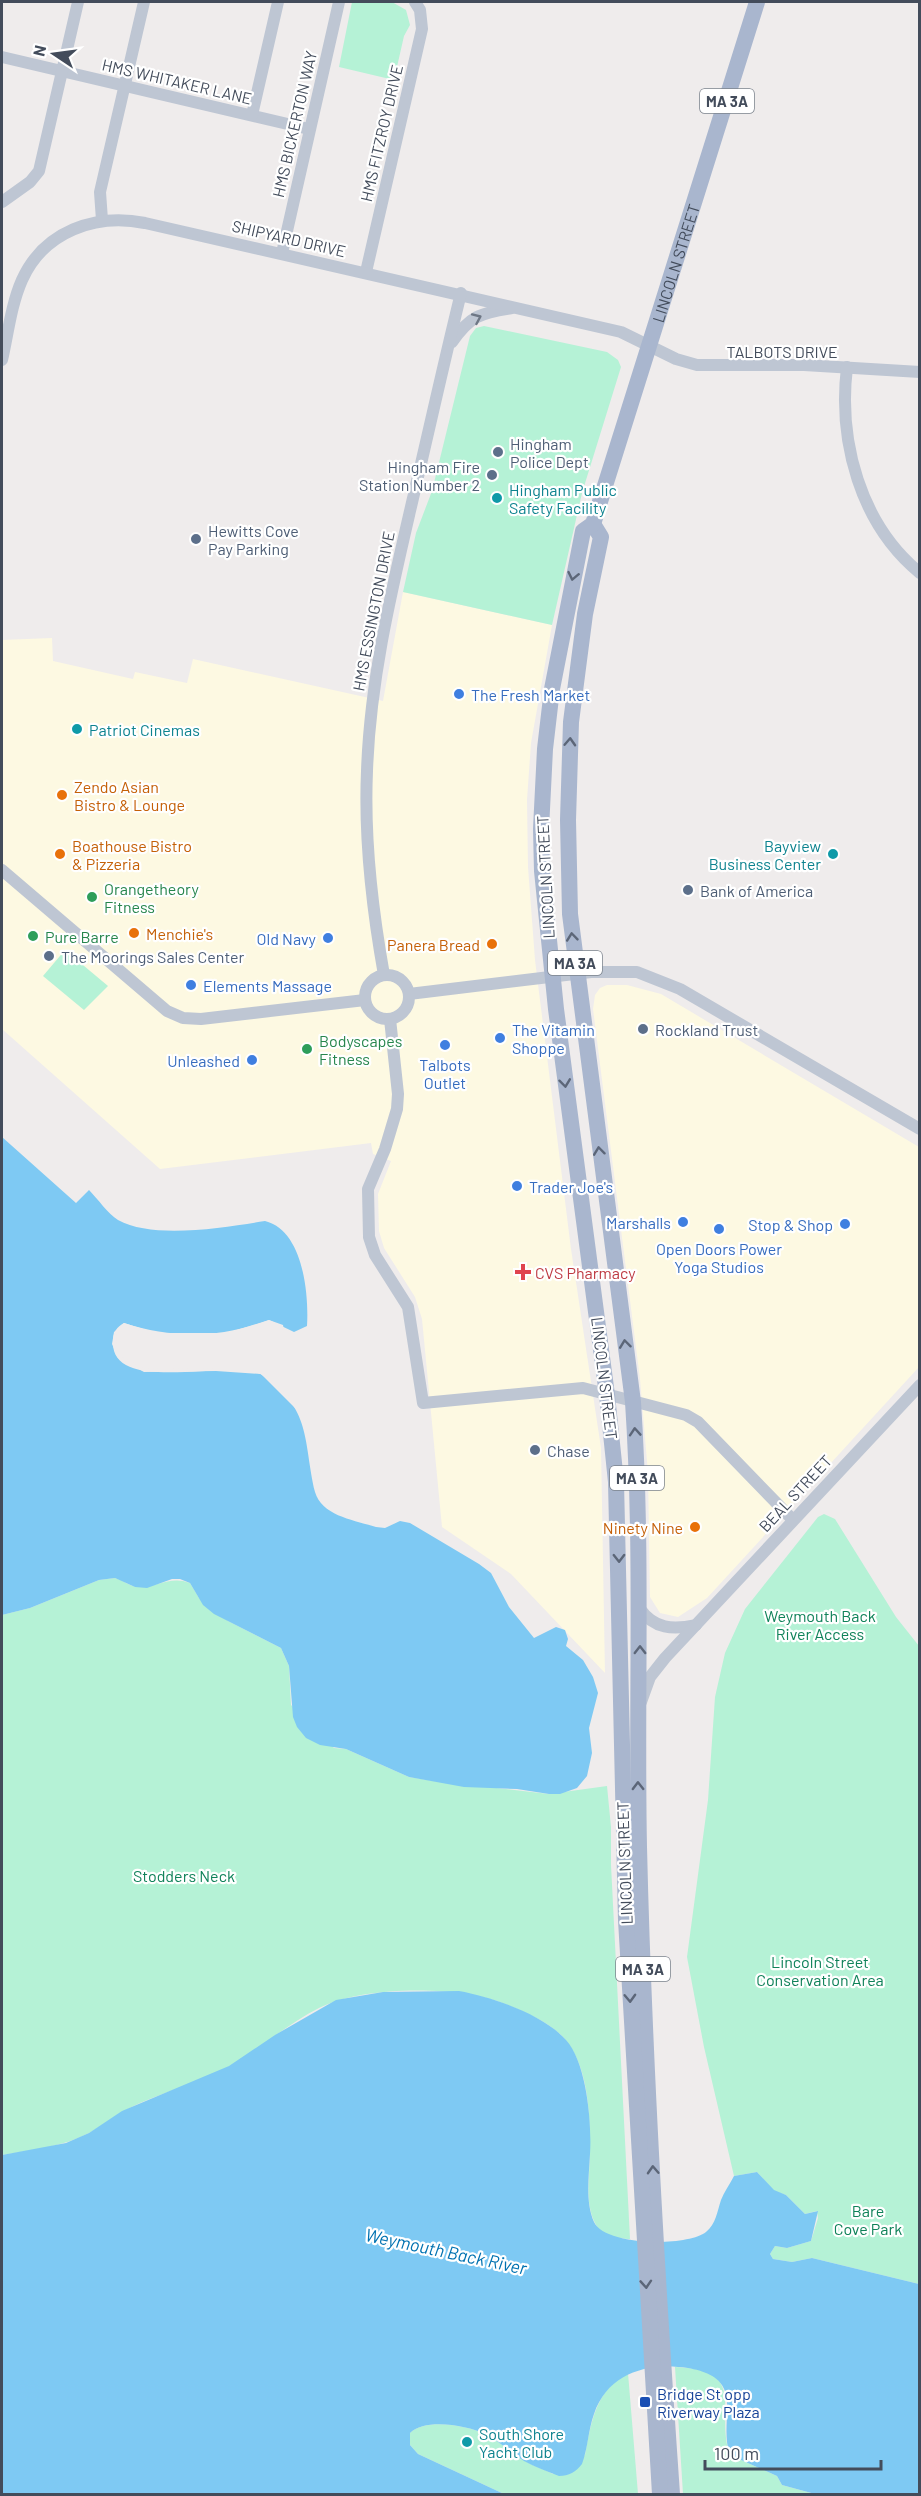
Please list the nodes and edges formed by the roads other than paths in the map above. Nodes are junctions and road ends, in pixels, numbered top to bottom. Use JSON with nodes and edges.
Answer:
{"nodes":[{"id":1,"x":75,"y":2,"type":"edge"},
{"id":2,"x":144,"y":2,"type":"edge"},
{"id":3,"x":278,"y":2,"type":"edge"},
{"id":4,"x":339,"y":2,"type":"edge"},
{"id":5,"x":415,"y":2,"type":"edge"},
{"id":6,"x":757,"y":2,"type":"edge"},
{"id":7,"x":2,"y":57,"type":"edge"},
{"id":8,"x":62,"y":71,"type":"junction"},
{"id":9,"x":125,"y":86,"type":"junction"},
{"id":10,"x":252,"y":116,"type":"junction"},
{"id":11,"x":309,"y":129,"type":"junction"},
{"id":12,"x":2,"y":202,"type":"edge"},
{"id":13,"x":102,"y":220,"type":"junction"},
{"id":14,"x":282,"y":253,"type":"junction"},
{"id":15,"x":366,"y":272,"type":"junction"},
{"id":16,"x":461,"y":294,"type":"junction"},
{"id":17,"x":519,"y":307,"type":"junction"},
{"id":18,"x":649,"y":346,"type":"junction"},
{"id":19,"x":448,"y":348,"type":"junction"},
{"id":20,"x":2,"y":360,"type":"edge"},
{"id":21,"x":847,"y":367,"type":"junction"},
{"id":22,"x":920,"y":372,"type":"edge"},
{"id":23,"x":593,"y":524,"type":"junction"},
{"id":24,"x":920,"y":573,"type":"edge"},
{"id":25,"x":2,"y":870,"type":"edge"},
{"id":26,"x":576,"y":974,"type":"junction"},
{"id":27,"x":384,"y":975,"type":"junction"},
{"id":28,"x":552,"y":977,"type":"junction"},
{"id":29,"x":409,"y":994,"type":"junction"},
{"id":30,"x":365,"y":1000,"type":"junction"},
{"id":31,"x":390,"y":1019,"type":"junction"},
{"id":32,"x":920,"y":1129,"type":"edge"},
{"id":33,"x":920,"y":1385,"type":"edge"},
{"id":34,"x":608,"y":1395,"type":"junction"},
{"id":35,"x":633,"y":1402,"type":"junction"},
{"id":36,"x":793,"y":1520,"type":"junction"},
{"id":37,"x":640,"y":1609,"type":"junction"},
{"id":38,"x":696,"y":1625,"type":"junction"},
{"id":39,"x":639,"y":1709,"type":"junction"},
{"id":40,"x":649,"y":2227,"type":"junction"},
{"id":41,"x":659,"y":2383,"type":"junction"},
{"id":42,"x":660,"y":2494,"type":"edge"},
{"id":43,"x":672,"y":2494,"type":"edge"}],
"edges":[{"from":1,"to":8,"type":"street"},
{"from":2,"to":9,"type":"street"},
{"from":3,"to":10,"type":"street"},
{"from":4,"to":11,"type":"street","name":"HMS BICKERTON WAY"},
{"from":5,"to":15,"type":"street","name":"HMS FITZROY DRIVE"},
{"from":6,"to":18,"type":"main road","name":"LINCOLN STREET","number":"MA 3A"},
{"from":7,"to":8,"type":"street","name":"HMS WHITAKER LANE"},
{"from":8,"to":9,"type":"street","name":"HMS WHITAKER LANE"},
{"from":8,"to":12,"type":"street"},
{"from":9,"to":10,"type":"street","name":"HMS WHITAKER LANE"},
{"from":9,"to":13,"type":"street"},
{"from":10,"to":11,"type":"street","name":"HMS WHITAKER LANE"},
{"from":11,"to":14,"type":"street","name":"HMS BICKERTON WAY"},
{"from":13,"to":14,"type":"street","name":"SHIPYARD DRIVE"},
{"from":13,"to":20,"type":"street","name":"SHIPYARD DRIVE"},
{"from":14,"to":15,"type":"street","name":"SHIPYARD DRIVE"},
{"from":15,"to":16,"type":"street","name":"SHIPYARD DRIVE"},
{"from":16,"to":17,"type":"street","name":"SHIPYARD DRIVE"},
{"from":16,"to":19,"type":"street","name":"HMS ESSINGTON DRIVE"},
{"from":17,"to":18,"type":"street","name":"SHIPYARD DRIVE"},
{"from":19,"to":17,"type":"street","one_way":true},
{"from":18,"to":21,"type":"street","name":"TALBOTS DRIVE"},
{"from":18,"to":23,"type":"main road","name":"LINCOLN STREET","number":"MA 3A"},
{"from":19,"to":27,"type":"street","name":"HMS ESSINGTON DRIVE"},
{"from":21,"to":22,"type":"street","name":"TALBOTS DRIVE"},
{"from":21,"to":24,"type":"street"},
{"from":26,"to":23,"type":"main road","name":"LINCOLN STREET","number":"MA 3A","one_way":true},
{"from":23,"to":28,"type":"main road","name":"LINCOLN STREET","number":"MA 3A","one_way":true},
{"from":25,"to":30,"type":"street"},
{"from":26,"to":28,"type":"street"},
{"from":26,"to":32,"type":"street"},
{"from":35,"to":26,"type":"main road","name":"LINCOLN STREET","number":"MA 3A","one_way":true},
{"from":27,"to":29,"type":"street"},
{"from":27,"to":30,"type":"street"},
{"from":28,"to":29,"type":"street"},
{"from":28,"to":34,"type":"main road","name":"LINCOLN STREET","number":"MA 3A","one_way":true},
{"from":29,"to":31,"type":"street"},
{"from":30,"to":31,"type":"street"},
{"from":31,"to":34,"type":"street"},
{"from":33,"to":36,"type":"street","name":"BEAL STREET"},
{"from":34,"to":35,"type":"street"},
{"from":34,"to":40,"type":"main road","name":"LINCOLN STREET","number":"MA 3A","one_way":true},
{"from":35,"to":36,"type":"street"},
{"from":37,"to":35,"type":"main road","name":"LINCOLN STREET","number":"MA 3A","one_way":true},
{"from":36,"to":38,"type":"street","name":"BEAL STREET"},
{"from":37,"to":38,"type":"street"},
{"from":39,"to":37,"type":"main road","name":"LINCOLN STREET","number":"MA 3A","one_way":true},
{"from":38,"to":39,"type":"street","name":"BEAL STREET"},
{"from":40,"to":39,"type":"main road","name":"LINCOLN STREET","number":"MA 3A","one_way":true},
{"from":40,"to":41,"type":"main road","name":"LINCOLN STREET","number":"MA 3A"},
{"from":41,"to":42,"type":"main road","number":"MA 3A"},
{"from":41,"to":43,"type":"main road","number":"MA 3A"}]}
